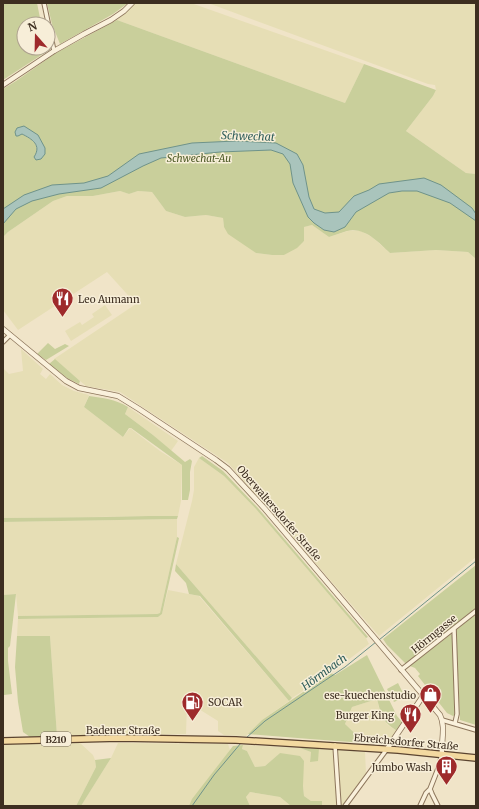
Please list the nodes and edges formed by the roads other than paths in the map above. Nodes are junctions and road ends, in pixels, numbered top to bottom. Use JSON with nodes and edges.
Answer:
{"nodes":[{"id":1,"x":44,"y":3,"type":"edge"},
{"id":2,"x":132,"y":3,"type":"edge"},
{"id":3,"x":47,"y":16,"type":"edge"},
{"id":4,"x":56,"y":50,"type":"edge"},
{"id":5,"x":46,"y":56,"type":"edge"},
{"id":6,"x":3,"y":84,"type":"edge"},
{"id":7,"x":3,"y":329,"type":"edge"},
{"id":8,"x":10,"y":335,"type":"junction"},
{"id":9,"x":3,"y":343,"type":"edge"},
{"id":10,"x":476,"y":611,"type":"edge"},
{"id":11,"x":454,"y":628,"type":"junction"},
{"id":12,"x":401,"y":670,"type":"junction"},
{"id":13,"x":423,"y":696,"type":"junction"},
{"id":14,"x":442,"y":720,"type":"junction"},
{"id":15,"x":455,"y":723,"type":"junction"},
{"id":16,"x":476,"y":730,"type":"edge"},
{"id":17,"x":3,"y":741,"type":"edge"},
{"id":18,"x":335,"y":745,"type":"junction"},
{"id":19,"x":387,"y":749,"type":"junction"},
{"id":20,"x":442,"y":754,"type":"junction"},
{"id":21,"x":476,"y":758,"type":"edge"},
{"id":22,"x":430,"y":789,"type":"junction"},
{"id":23,"x":339,"y":806,"type":"edge"},
{"id":24,"x":345,"y":806,"type":"edge"},
{"id":25,"x":420,"y":806,"type":"edge"},
{"id":26,"x":438,"y":806,"type":"edge"}],
"edges":[{"from":1,"to":3,"type":"street"},
{"from":2,"to":4,"type":"street"},
{"from":5,"to":6,"type":"street"},
{"from":7,"to":8,"type":"street","name":"Oberwaltersdorfer Straße"},
{"from":8,"to":9,"type":"street"},
{"from":8,"to":12,"type":"street","name":"Oberwaltersdorfer Straße"},
{"from":10,"to":11,"type":"street","name":"Hörmgasse"},
{"from":11,"to":12,"type":"street","name":"Hörmgasse"},
{"from":11,"to":15,"type":"street"},
{"from":12,"to":13,"type":"street","name":"Oberwaltersdorfer Straße"},
{"from":13,"to":14,"type":"street","name":"Oberwaltersdorfer Straße"},
{"from":13,"to":19,"type":"street"},
{"from":14,"to":15,"type":"street"},
{"from":14,"to":20,"type":"street"},
{"from":15,"to":16,"type":"street"},
{"from":17,"to":18,"type":"main road","name":"Badener Straße","number":"B210"},
{"from":18,"to":19,"type":"main road","name":"Ebreichsdorfer Straße","number":"B210"},
{"from":18,"to":23,"type":"street"},
{"from":19,"to":20,"type":"main road","name":"Ebreichsdorfer Straße","number":"B210"},
{"from":19,"to":24,"type":"street"},
{"from":20,"to":21,"type":"main road","name":"Ebreichsdorfer Straße","number":"B210"},
{"from":20,"to":22,"type":"street"},
{"from":22,"to":25,"type":"street"},
{"from":22,"to":26,"type":"street"}]}
